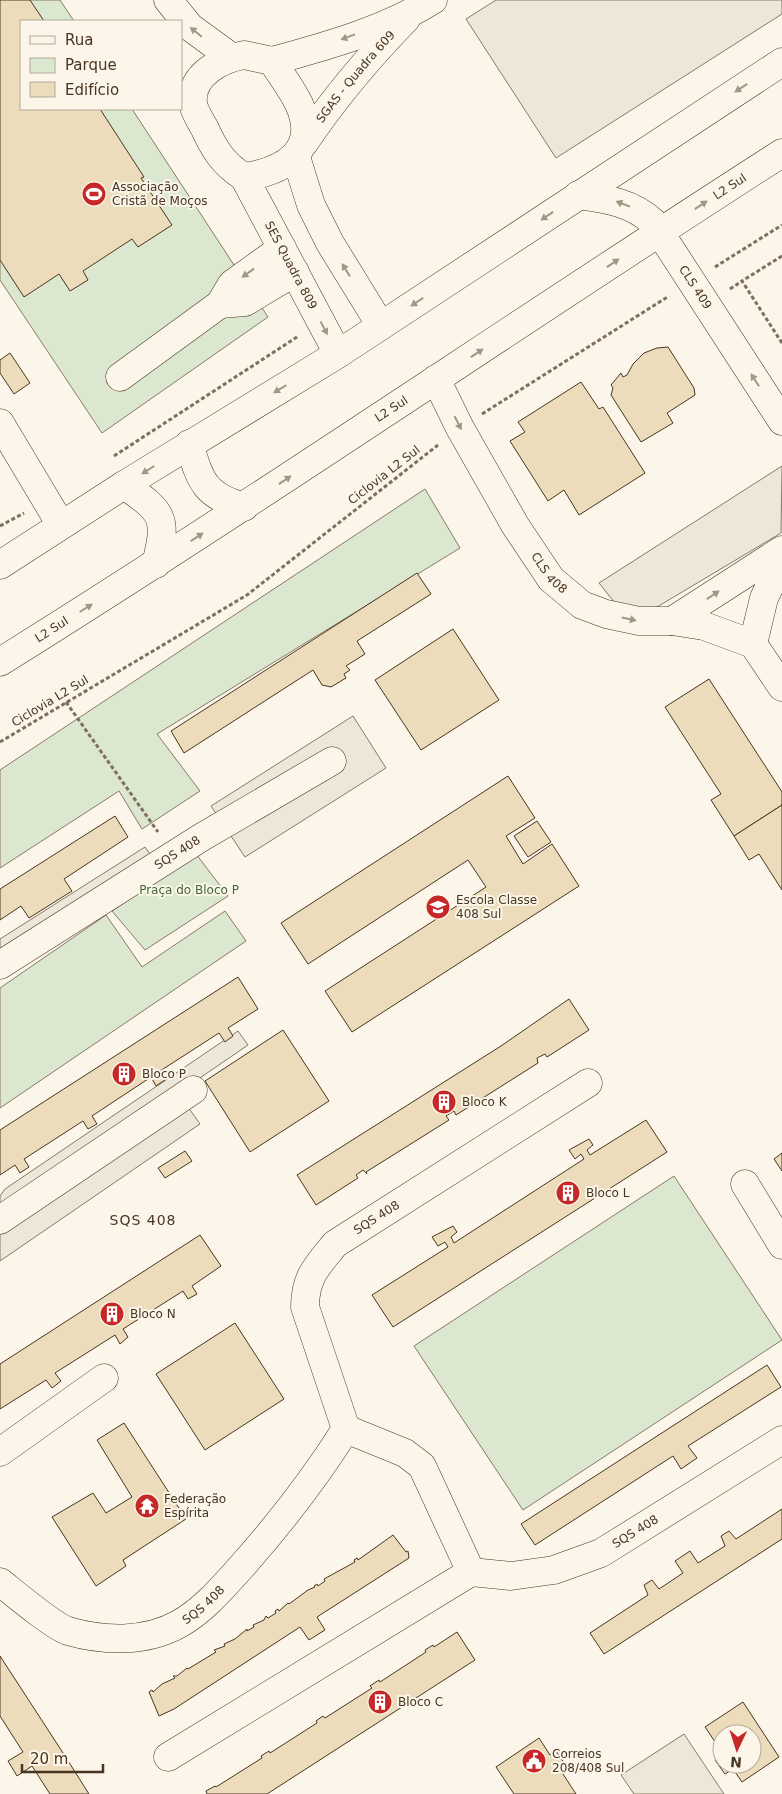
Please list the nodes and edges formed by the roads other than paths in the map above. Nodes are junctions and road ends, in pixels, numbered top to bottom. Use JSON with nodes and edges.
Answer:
{"nodes":[{"id":1,"x":155,"y":0,"type":"edge"},
{"id":2,"x":168,"y":0,"type":"edge"},
{"id":3,"x":433,"y":0,"type":"edge"},
{"id":4,"x":410,"y":14,"type":"junction"},
{"id":5,"x":161,"y":20,"type":"edge"},
{"id":6,"x":231,"y":57,"type":"junction"},
{"id":7,"x":272,"y":61,"type":"junction"},
{"id":8,"x":782,"y":62,"type":"edge"},
{"id":9,"x":182,"y":78,"type":"edge"},
{"id":10,"x":193,"y":104,"type":"junction"},
{"id":11,"x":300,"y":150,"type":"junction"},
{"id":12,"x":782,"y":153,"type":"edge"},
{"id":13,"x":244,"y":177,"type":"junction"},
{"id":14,"x":578,"y":195,"type":"junction"},
{"id":15,"x":660,"y":231,"type":"junction"},
{"id":16,"x":282,"y":248,"type":"junction"},
{"id":17,"x":295,"y":272,"type":"junction"},
{"id":18,"x":220,"y":304,"type":"junction"},
{"id":19,"x":380,"y":326,"type":"junction"},
{"id":20,"x":338,"y":354,"type":"junction"},
{"id":21,"x":120,"y":377,"type":"dead end"},
{"id":22,"x":436,"y":380,"type":"junction"},
{"id":23,"x":782,"y":421,"type":"edge"},
{"id":24,"x":0,"y":423,"type":"edge"},
{"id":25,"x":189,"y":444,"type":"junction"},
{"id":26,"x":124,"y":485,"type":"junction"},
{"id":27,"x":244,"y":507,"type":"junction"},
{"id":28,"x":60,"y":525,"type":"junction"},
{"id":29,"x":782,"y":550,"type":"edge"},
{"id":30,"x":782,"y":561,"type":"edge"},
{"id":31,"x":156,"y":564,"type":"junction"},
{"id":32,"x":0,"y":565,"type":"edge"},
{"id":33,"x":672,"y":621,"type":"junction"},
{"id":34,"x":753,"y":644,"type":"junction"},
{"id":35,"x":0,"y":662,"type":"edge"},
{"id":36,"x":782,"y":687,"type":"edge"},
{"id":37,"x":332,"y":761,"type":"dead end"},
{"id":38,"x":0,"y":965,"type":"edge"},
{"id":39,"x":588,"y":1083,"type":"dead end"},
{"id":40,"x":193,"y":1090,"type":"dead end"},
{"id":41,"x":745,"y":1184,"type":"dead end"},
{"id":42,"x":0,"y":1220,"type":"edge"},
{"id":43,"x":782,"y":1245,"type":"edge"},
{"id":44,"x":104,"y":1378,"type":"dead end"},
{"id":45,"x":346,"y":1429,"type":"junction"},
{"id":46,"x":782,"y":1440,"type":"edge"},
{"id":47,"x":0,"y":1452,"type":"edge"},
{"id":48,"x":471,"y":1572,"type":"junction"},
{"id":49,"x":0,"y":1582,"type":"edge"},
{"id":50,"x":168,"y":1757,"type":"dead end"}],
"edges":[{"from":1,"to":5,"type":"street"},
{"from":6,"to":2,"type":"street","one_way":true},
{"from":3,"to":4,"type":"street","name":"SGAS - Quadra 609"},
{"from":4,"to":7,"type":"street","name":"SGAS - Quadra 609","one_way":true},
{"from":4,"to":11,"type":"street","name":"SGAS - Quadra 609"},
{"from":6,"to":7,"type":"street"},
{"from":6,"to":10,"type":"street"},
{"from":7,"to":11,"type":"street"},
{"from":8,"to":14,"type":"street","one_way":true},
{"from":9,"to":10,"type":"street"},
{"from":10,"to":13,"type":"street"},
{"from":11,"to":13,"type":"street"},
{"from":19,"to":11,"type":"street","one_way":true},
{"from":15,"to":12,"type":"street","name":"L2 Sul","one_way":true},
{"from":13,"to":16,"type":"street","name":"SES Quadra 809"},
{"from":15,"to":14,"type":"street","name":"CLS 409","one_way":true},
{"from":14,"to":19,"type":"street","one_way":true},
{"from":22,"to":15,"type":"street","name":"L2 Sul","one_way":true},
{"from":23,"to":15,"type":"street","name":"CLS 409","one_way":true},
{"from":16,"to":17,"type":"street","name":"SES Quadra 809"},
{"from":16,"to":18,"type":"street","one_way":true},
{"from":17,"to":18,"type":"street"},
{"from":17,"to":20,"type":"street","name":"SES Quadra 809","one_way":true},
{"from":18,"to":21,"type":"street"},
{"from":19,"to":20,"type":"street"},
{"from":20,"to":25,"type":"street","one_way":true},
{"from":27,"to":22,"type":"street","name":"L2 Sul","one_way":true},
{"from":22,"to":33,"type":"street","name":"CLS 408","one_way":true},
{"from":24,"to":28,"type":"street"},
{"from":25,"to":26,"type":"street","one_way":true},
{"from":25,"to":27,"type":"street"},
{"from":26,"to":28,"type":"street"},
{"from":26,"to":31,"type":"street"},
{"from":31,"to":27,"type":"street","name":"L2 Sul","one_way":true},
{"from":28,"to":32,"type":"street"},
{"from":33,"to":29,"type":"street","one_way":true},
{"from":30,"to":34,"type":"street"},
{"from":35,"to":31,"type":"street","name":"L2 Sul","one_way":true},
{"from":33,"to":34,"type":"street","name":"CLS 408"},
{"from":34,"to":36,"type":"street"},
{"from":37,"to":38,"type":"street","name":"SQS 408"},
{"from":39,"to":45,"type":"street","name":"SQS 408"},
{"from":40,"to":42,"type":"street"},
{"from":41,"to":43,"type":"street"},
{"from":44,"to":47,"type":"street"},
{"from":45,"to":48,"type":"street"},
{"from":45,"to":49,"type":"street","name":"SQS 408"},
{"from":46,"to":48,"type":"street","name":"SQS 408"},
{"from":48,"to":50,"type":"street"}]}
